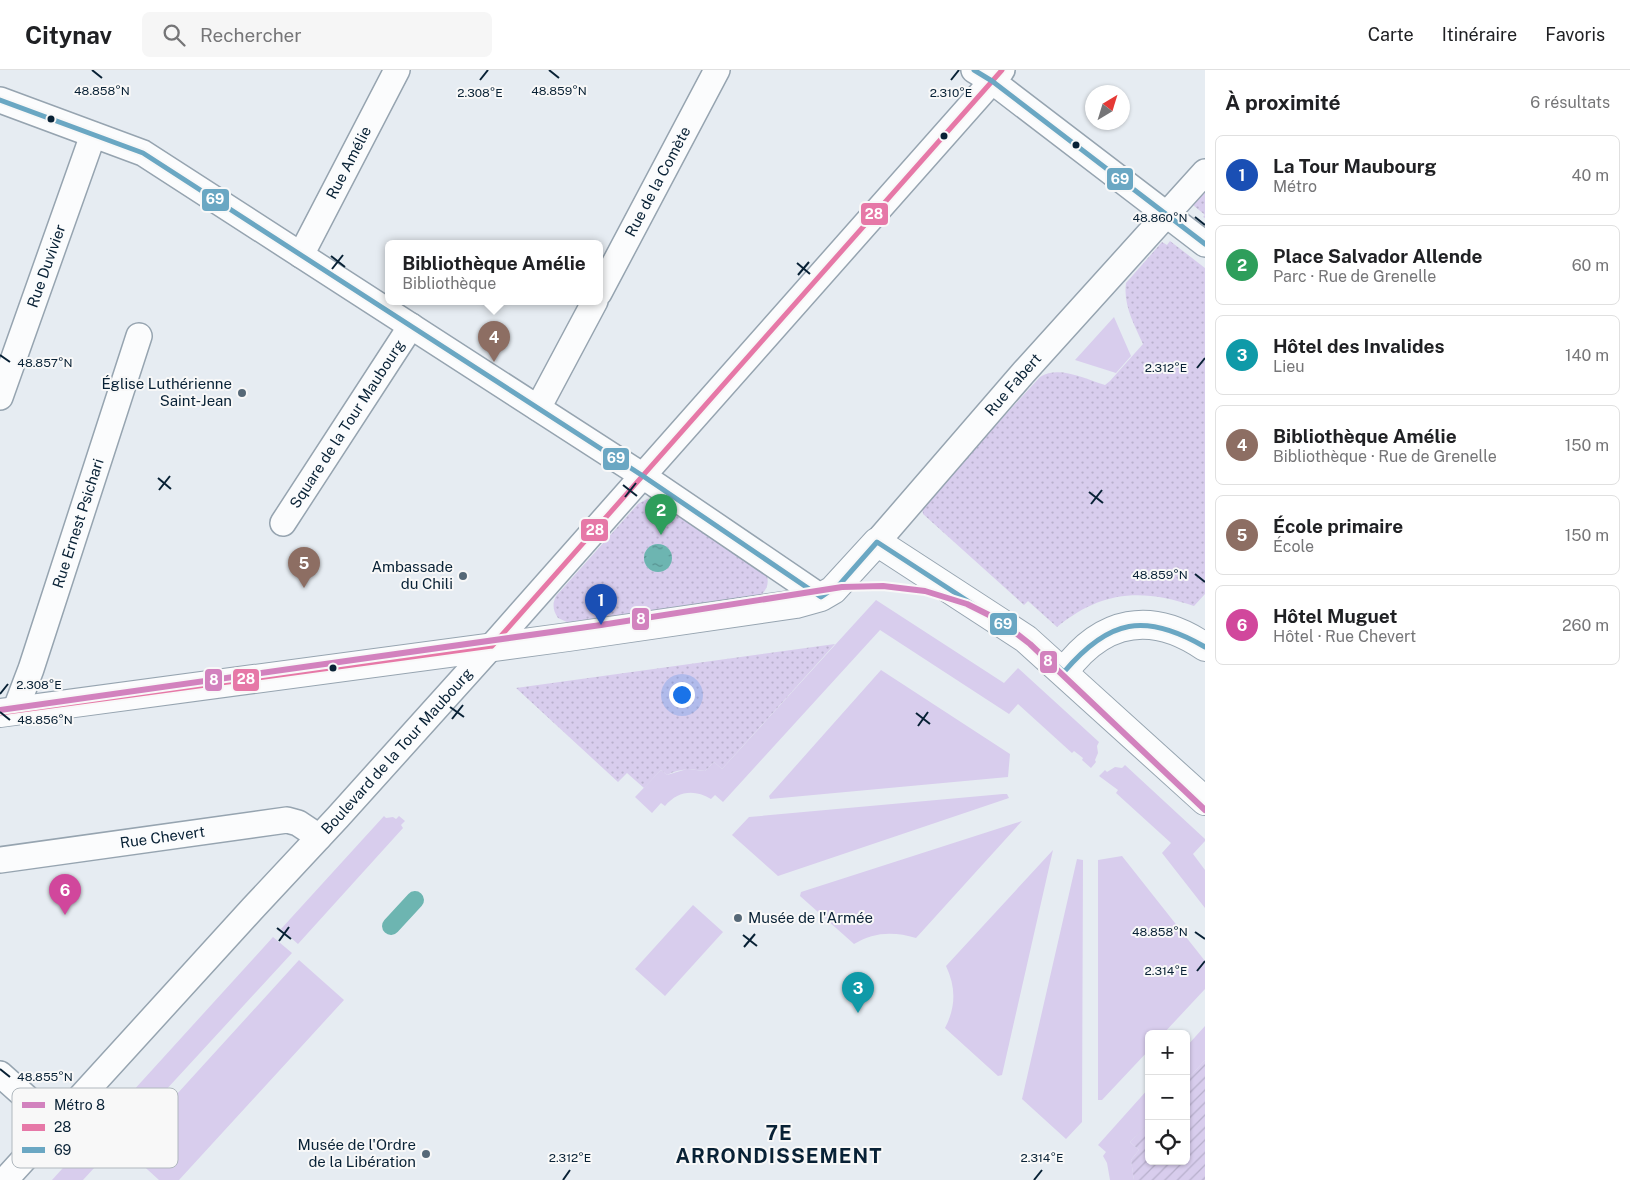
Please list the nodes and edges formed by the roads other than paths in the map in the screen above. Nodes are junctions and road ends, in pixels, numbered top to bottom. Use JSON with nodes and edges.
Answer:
{"nodes":[{"id":1,"x":397,"y":70,"type":"edge"},
{"id":2,"x":717,"y":70,"type":"edge"},
{"id":3,"x":989,"y":74,"type":"edge"},
{"id":4,"x":0,"y":100,"type":"edge"},
{"id":5,"x":93,"y":135,"type":"junction"},
{"id":6,"x":1205,"y":172,"type":"edge"},
{"id":7,"x":1166,"y":214,"type":"junction"},
{"id":8,"x":1205,"y":244,"type":"edge"},
{"id":9,"x":301,"y":255,"type":"junction"},
{"id":10,"x":603,"y":285,"type":"edge"},
{"id":11,"x":593,"y":305,"type":"edge"},
{"id":12,"x":411,"y":326,"type":"junction"},
{"id":13,"x":139,"y":336,"type":"dead end"},
{"id":14,"x":0,"y":397,"type":"edge"},
{"id":15,"x":538,"y":408,"type":"junction"},
{"id":16,"x":643,"y":476,"type":"junction"},
{"id":17,"x":283,"y":523,"type":"dead end"},
{"id":18,"x":877,"y":542,"type":"junction"},
{"id":19,"x":821,"y":597,"type":"junction"},
{"id":20,"x":492,"y":646,"type":"junction"},
{"id":21,"x":1205,"y":647,"type":"edge"},
{"id":22,"x":1064,"y":672,"type":"junction"},
{"id":23,"x":8,"y":712,"type":"edge"},
{"id":24,"x":1203,"y":797,"type":"edge"},
{"id":25,"x":319,"y":837,"type":"junction"},
{"id":26,"x":0,"y":860,"type":"edge"},
{"id":27,"x":0,"y":1074,"type":"edge"},
{"id":28,"x":16,"y":1088,"type":"edge"},
{"id":29,"x":89,"y":1088,"type":"edge"},
{"id":30,"x":16,"y":1168,"type":"edge"},
{"id":31,"x":5,"y":1180,"type":"edge"}],
"edges":[{"from":1,"to":9,"type":"street","name":"Rue Amélie"},
{"from":2,"to":10,"type":"street","name":"Rue de la Comète"},
{"from":3,"to":7,"type":"street"},
{"from":3,"to":16,"type":"street","name":"Boulevard de la Tour Maubourg"},
{"from":4,"to":5,"type":"street"},
{"from":5,"to":9,"type":"street"},
{"from":5,"to":14,"type":"street","name":"Rue Duvivier"},
{"from":6,"to":7,"type":"street","name":"Rue Fabert"},
{"from":7,"to":8,"type":"street"},
{"from":7,"to":18,"type":"street","name":"Rue Fabert"},
{"from":9,"to":12,"type":"street"},
{"from":11,"to":15,"type":"street"},
{"from":12,"to":15,"type":"street"},
{"from":12,"to":17,"type":"street","name":"Square de la Tour Maubourg"},
{"from":13,"to":23,"type":"street","name":"Rue Ernest Psichari"},
{"from":15,"to":16,"type":"street"},
{"from":16,"to":19,"type":"street"},
{"from":16,"to":20,"type":"street","name":"Boulevard de la Tour Maubourg"},
{"from":18,"to":19,"type":"main road","name":"Rue Fabert"},
{"from":18,"to":22,"type":"main road"},
{"from":19,"to":20,"type":"main road","name":"Rue Fabert"},
{"from":20,"to":23,"type":"main road","name":"Rue Fabert"},
{"from":20,"to":25,"type":"street","name":"Boulevard de la Tour Maubourg"},
{"from":21,"to":22,"type":"main road"},
{"from":22,"to":24,"type":"main road"},
{"from":25,"to":26,"type":"street","name":"Rue Chevert"},
{"from":25,"to":29,"type":"street","name":"Boulevard de la Tour Maubourg"},
{"from":27,"to":28,"type":"street"},
{"from":30,"to":31,"type":"street","name":"Boulevard de la Tour Maubourg"}]}
